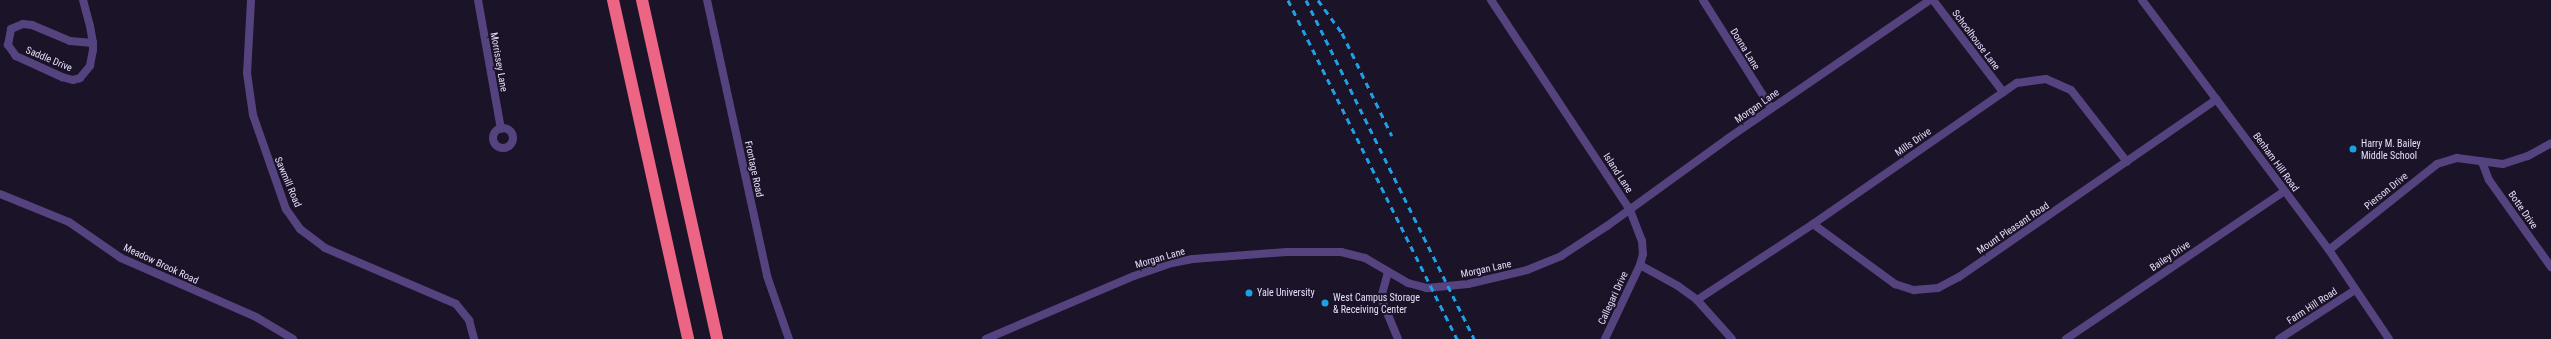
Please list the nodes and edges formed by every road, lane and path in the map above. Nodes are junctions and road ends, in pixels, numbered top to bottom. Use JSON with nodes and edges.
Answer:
{"nodes":[{"id":1,"x":84,"y":0,"type":"edge"},
{"id":2,"x":251,"y":0,"type":"edge"},
{"id":3,"x":478,"y":0,"type":"edge"},
{"id":4,"x":613,"y":0,"type":"edge"},
{"id":5,"x":642,"y":0,"type":"edge"},
{"id":6,"x":707,"y":0,"type":"edge"},
{"id":7,"x":1491,"y":0,"type":"edge"},
{"id":8,"x":1703,"y":0,"type":"edge"},
{"id":9,"x":1932,"y":0,"type":"edge"},
{"id":10,"x":2142,"y":0,"type":"edge"},
{"id":11,"x":93,"y":43,"type":"junction"},
{"id":12,"x":2003,"y":92,"type":"junction"},
{"id":13,"x":2217,"y":99,"type":"junction"},
{"id":14,"x":1771,"y":108,"type":"junction"},
{"id":15,"x":502,"y":128,"type":"dead end"},
{"id":16,"x":2551,"y":142,"type":"edge"},
{"id":17,"x":2127,"y":162,"type":"junction"},
{"id":18,"x":2482,"y":162,"type":"junction"},
{"id":19,"x":2285,"y":191,"type":"junction"},
{"id":20,"x":0,"y":194,"type":"edge"},
{"id":21,"x":1630,"y":210,"type":"junction"},
{"id":22,"x":1813,"y":224,"type":"junction"},
{"id":23,"x":2329,"y":250,"type":"junction"},
{"id":24,"x":1640,"y":265,"type":"junction"},
{"id":25,"x":2551,"y":267,"type":"edge"},
{"id":26,"x":1388,"y":272,"type":"junction"},
{"id":27,"x":2355,"y":290,"type":"junction"},
{"id":28,"x":1697,"y":300,"type":"junction"},
{"id":29,"x":293,"y":339,"type":"edge"},
{"id":30,"x":474,"y":339,"type":"edge"},
{"id":31,"x":688,"y":339,"type":"edge"},
{"id":32,"x":717,"y":339,"type":"edge"},
{"id":33,"x":789,"y":339,"type":"edge"},
{"id":34,"x":986,"y":339,"type":"edge"},
{"id":35,"x":1398,"y":339,"type":"edge"},
{"id":36,"x":1605,"y":339,"type":"edge"},
{"id":37,"x":1732,"y":339,"type":"edge"},
{"id":38,"x":2066,"y":339,"type":"edge"},
{"id":39,"x":2279,"y":339,"type":"edge"},
{"id":40,"x":2389,"y":339,"type":"edge"}],
"edges":[{"from":1,"to":11,"type":"street","name":"Saddle Drive"},
{"from":2,"to":30,"type":"street","name":"Sawmill Road"},
{"from":3,"to":15,"type":"street","name":"Morrissey Lane"},
{"from":4,"to":31,"type":"highway"},
{"from":5,"to":32,"type":"highway"},
{"from":6,"to":33,"type":"street","name":"Frontage Road"},
{"from":7,"to":21,"type":"street","name":"Island Lane"},
{"from":8,"to":14,"type":"street","name":"Donna Lane"},
{"from":9,"to":12,"type":"street","name":"Schoolhouse Lane"},
{"from":9,"to":14,"type":"street","name":"Morgan Lane"},
{"from":10,"to":13,"type":"street","name":"Benham Hill Road"},
{"from":11,"to":11,"type":"street","name":"Saddle Drive"},
{"from":12,"to":17,"type":"street","name":"Mills Drive"},
{"from":12,"to":22,"type":"street","name":"Mills Drive"},
{"from":13,"to":17,"type":"street","name":"Mount Pleasant Road"},
{"from":13,"to":19,"type":"street","name":"Benham Hill Road"},
{"from":14,"to":21,"type":"street","name":"Morgan Lane"},
{"from":16,"to":18,"type":"street","name":"Pierson Drive"},
{"from":17,"to":22,"type":"street","name":"Mount Pleasant Road"},
{"from":18,"to":23,"type":"street","name":"Pierson Drive"},
{"from":18,"to":25,"type":"street","name":"Botte Drive"},
{"from":19,"to":23,"type":"street","name":"Benham Hill Road"},
{"from":19,"to":38,"type":"street","name":"Bailey Drive"},
{"from":20,"to":29,"type":"street","name":"Meadow Brook Road"},
{"from":21,"to":24,"type":"street","name":"Island Lane"},
{"from":21,"to":26,"type":"street","name":"Morgan Lane"},
{"from":22,"to":28,"type":"street","name":"Mills Drive"},
{"from":23,"to":27,"type":"street","name":"Benham Hill Road"},
{"from":24,"to":28,"type":"street"},
{"from":24,"to":36,"type":"street","name":"Callegari Drive"},
{"from":26,"to":34,"type":"street","name":"Morgan Lane"},
{"from":26,"to":35,"type":"street"},
{"from":27,"to":39,"type":"street","name":"Farm Hill Road"},
{"from":27,"to":40,"type":"street","name":"Benham Hill Road"},
{"from":28,"to":37,"type":"street"}]}
